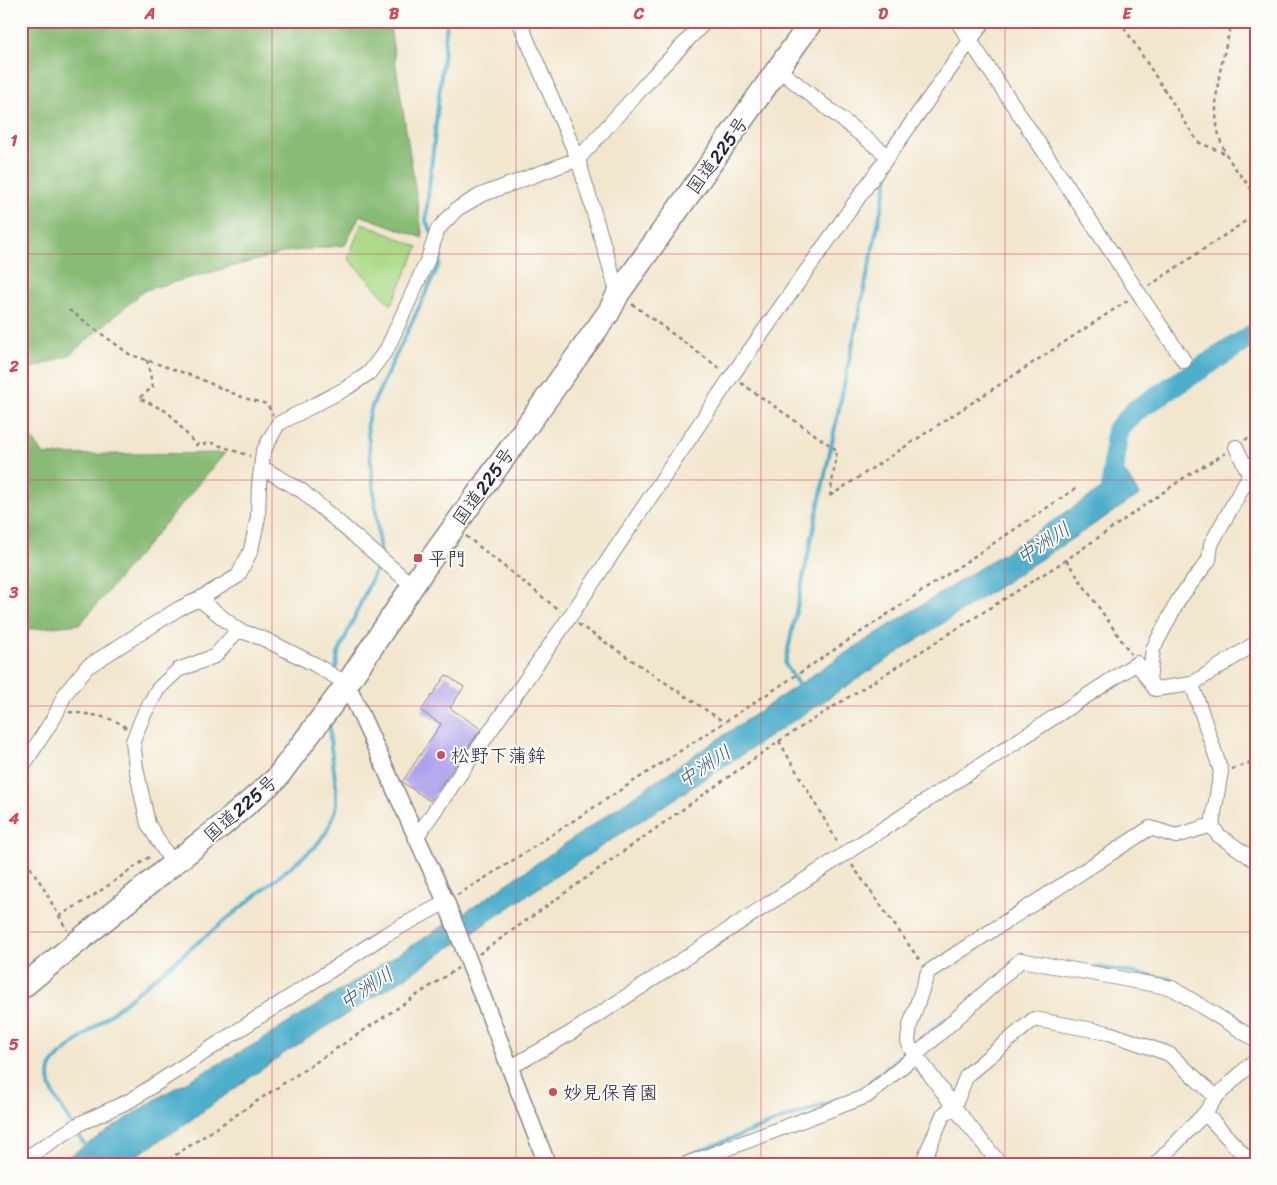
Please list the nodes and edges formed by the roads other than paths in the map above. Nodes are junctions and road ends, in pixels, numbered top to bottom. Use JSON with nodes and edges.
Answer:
{"nodes":[{"id":1,"x":519,"y":21,"type":"edge"},
{"id":2,"x":706,"y":21,"type":"edge"},
{"id":3,"x":812,"y":21,"type":"edge"},
{"id":4,"x":957,"y":21,"type":"edge"},
{"id":5,"x":984,"y":21,"type":"edge"},
{"id":6,"x":971,"y":41,"type":"junction"},
{"id":7,"x":778,"y":69,"type":"junction"},
{"id":8,"x":888,"y":156,"type":"junction"},
{"id":9,"x":578,"y":159,"type":"junction"},
{"id":10,"x":618,"y":294,"type":"junction"},
{"id":11,"x":1184,"y":361,"type":"dead end"},
{"id":12,"x":1236,"y":447,"type":"road end"},
{"id":13,"x":1256,"y":461,"type":"edge"},
{"id":14,"x":261,"y":467,"type":"junction"},
{"id":15,"x":1250,"y":474,"type":"junction"},
{"id":16,"x":1256,"y":488,"type":"edge"},
{"id":17,"x":413,"y":586,"type":"junction"},
{"id":18,"x":199,"y":599,"type":"junction"},
{"id":19,"x":238,"y":630,"type":"junction"},
{"id":20,"x":1256,"y":642,"type":"edge"},
{"id":21,"x":1149,"y":680,"type":"junction"},
{"id":22,"x":347,"y":684,"type":"junction"},
{"id":23,"x":1192,"y":684,"type":"junction"},
{"id":24,"x":21,"y":768,"type":"edge"},
{"id":25,"x":1212,"y":824,"type":"junction"},
{"id":26,"x":417,"y":836,"type":"junction"},
{"id":27,"x":168,"y":856,"type":"junction"},
{"id":28,"x":1256,"y":861,"type":"edge"},
{"id":29,"x":447,"y":904,"type":"junction"},
{"id":30,"x":21,"y":988,"type":"edge"},
{"id":31,"x":1256,"y":1040,"type":"edge"},
{"id":32,"x":913,"y":1051,"type":"junction"},
{"id":33,"x":1256,"y":1059,"type":"edge"},
{"id":34,"x":511,"y":1067,"type":"junction"},
{"id":35,"x":1216,"y":1097,"type":"junction"},
{"id":36,"x":954,"y":1107,"type":"junction"},
{"id":37,"x":1205,"y":1113,"type":"junction"},
{"id":38,"x":21,"y":1161,"type":"edge"},
{"id":39,"x":547,"y":1164,"type":"edge"},
{"id":40,"x":686,"y":1164,"type":"edge"},
{"id":41,"x":922,"y":1164,"type":"edge"},
{"id":42,"x":1000,"y":1164,"type":"edge"},
{"id":43,"x":1156,"y":1164,"type":"edge"},
{"id":44,"x":1252,"y":1164,"type":"edge"}],
"edges":[{"from":1,"to":9,"type":"street"},
{"from":2,"to":9,"type":"street"},
{"from":3,"to":7,"type":"highway","name":"国道225号"},
{"from":4,"to":6,"type":"street"},
{"from":5,"to":6,"type":"street"},
{"from":6,"to":8,"type":"street"},
{"from":6,"to":11,"type":"street"},
{"from":7,"to":8,"type":"street"},
{"from":7,"to":10,"type":"highway","name":"国道225号"},
{"from":8,"to":26,"type":"street"},
{"from":9,"to":10,"type":"street"},
{"from":9,"to":14,"type":"street"},
{"from":10,"to":17,"type":"highway","name":"国道225号"},
{"from":12,"to":15,"type":"street"},
{"from":13,"to":15,"type":"street"},
{"from":14,"to":17,"type":"street"},
{"from":14,"to":18,"type":"street"},
{"from":15,"to":16,"type":"street"},
{"from":15,"to":21,"type":"street"},
{"from":17,"to":22,"type":"highway","name":"国道225号"},
{"from":18,"to":19,"type":"street"},
{"from":18,"to":24,"type":"street"},
{"from":19,"to":22,"type":"street"},
{"from":19,"to":27,"type":"street"},
{"from":20,"to":23,"type":"street"},
{"from":21,"to":23,"type":"street"},
{"from":21,"to":34,"type":"street"},
{"from":22,"to":26,"type":"street"},
{"from":22,"to":27,"type":"highway","name":"国道225号"},
{"from":23,"to":25,"type":"street"},
{"from":25,"to":28,"type":"street"},
{"from":25,"to":32,"type":"street"},
{"from":26,"to":29,"type":"street"},
{"from":27,"to":30,"type":"highway","name":"国道225号"},
{"from":29,"to":34,"type":"street"},
{"from":29,"to":38,"type":"street"},
{"from":31,"to":32,"type":"street"},
{"from":32,"to":36,"type":"street"},
{"from":32,"to":40,"type":"street"},
{"from":33,"to":35,"type":"street"},
{"from":34,"to":39,"type":"street"},
{"from":35,"to":36,"type":"street"},
{"from":35,"to":37,"type":"street"},
{"from":36,"to":41,"type":"street"},
{"from":36,"to":42,"type":"street"},
{"from":37,"to":43,"type":"street"},
{"from":37,"to":44,"type":"street"}]}
